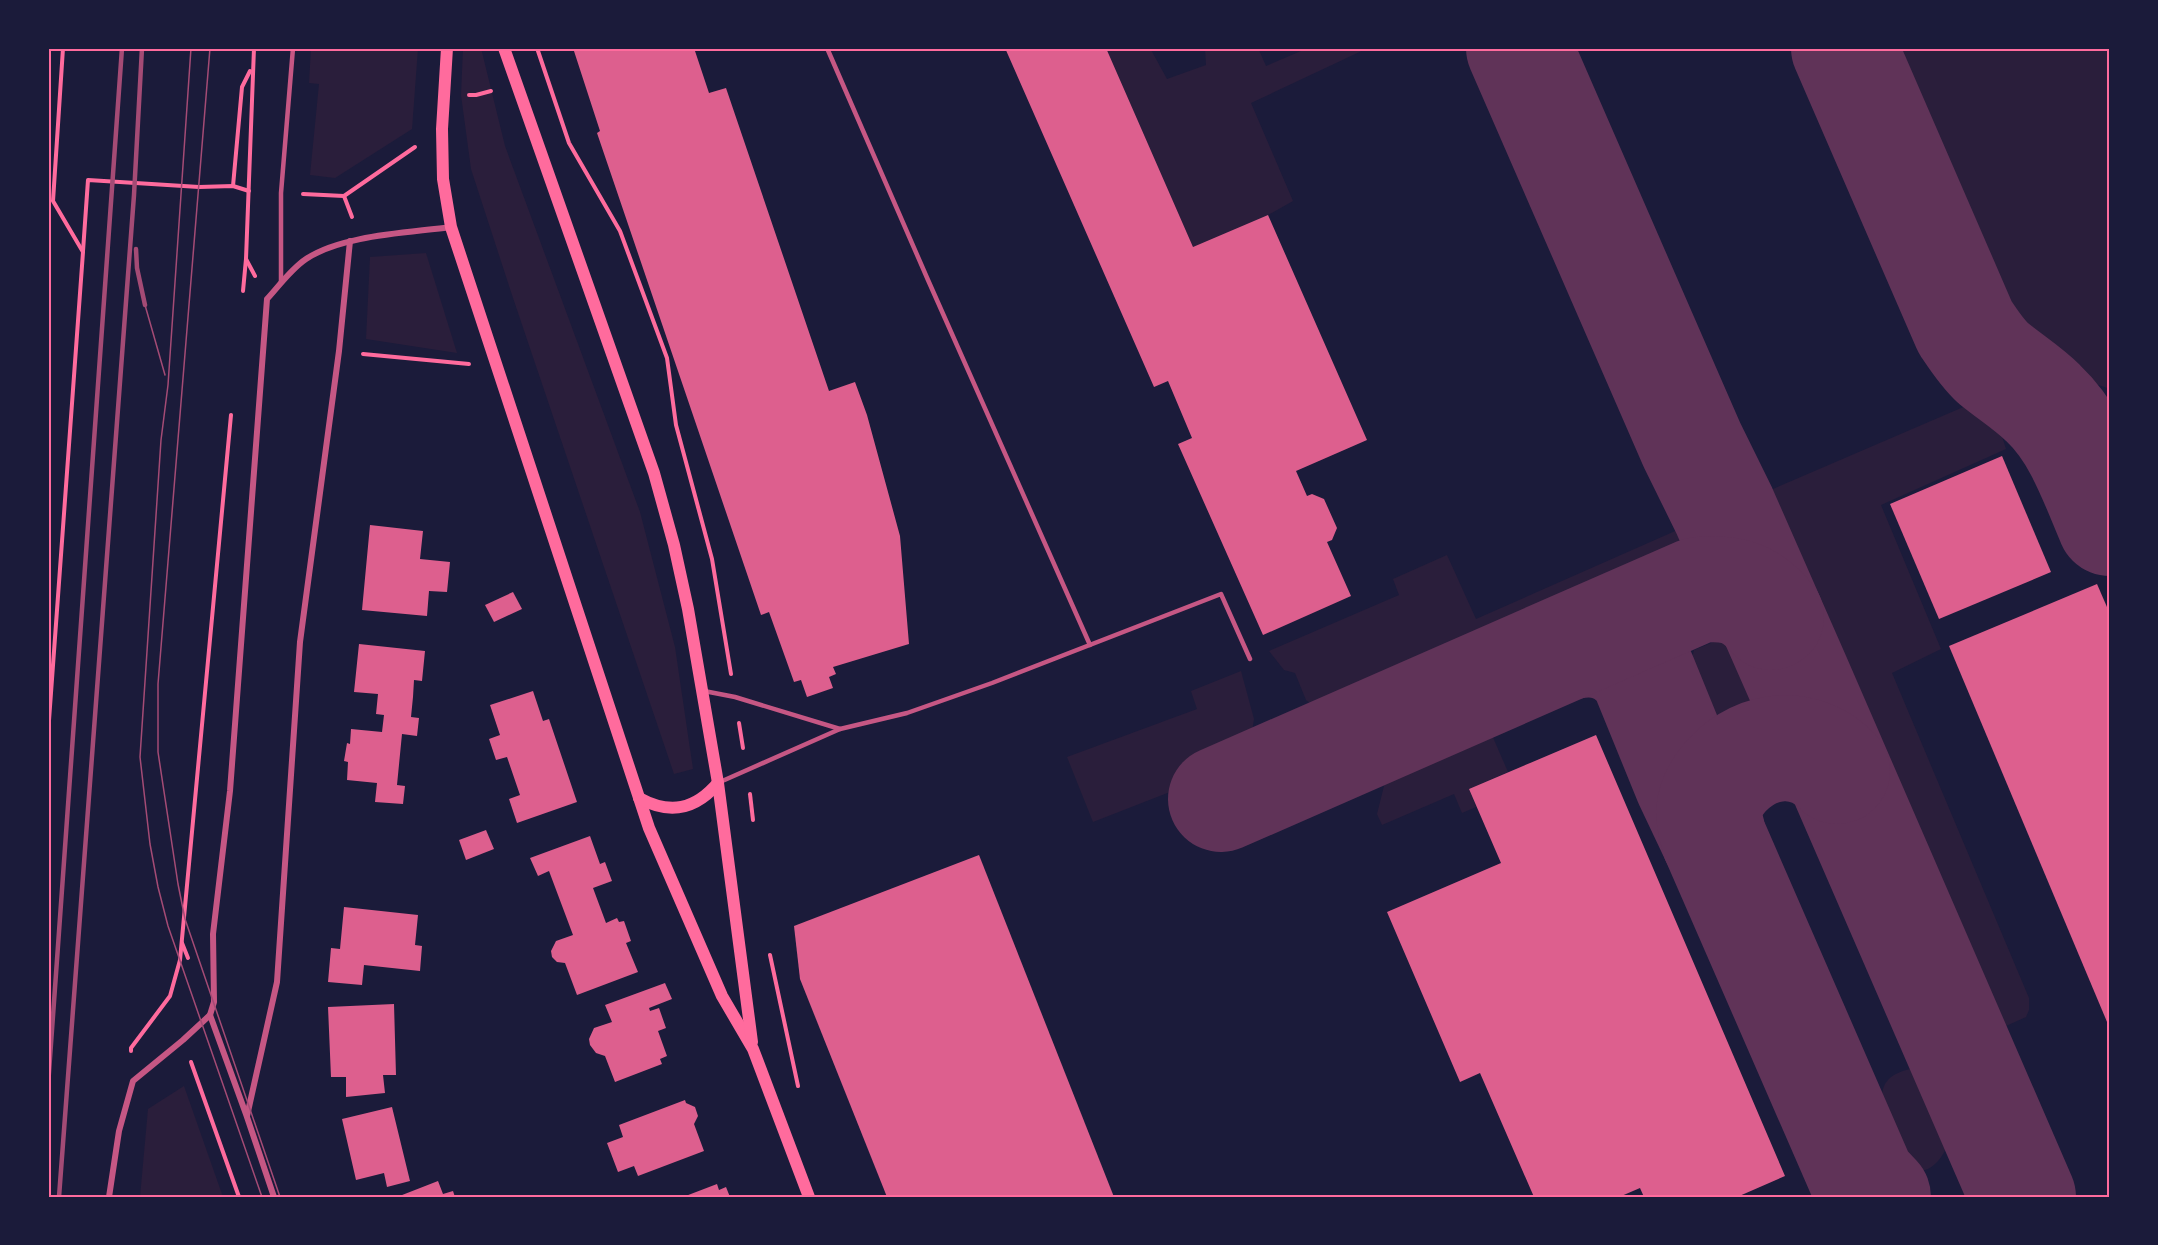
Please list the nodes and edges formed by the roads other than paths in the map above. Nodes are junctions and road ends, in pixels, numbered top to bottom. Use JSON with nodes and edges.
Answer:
{"nodes":[{"id":1,"x":293,"y":48,"type":"edge"},
{"id":2,"x":447,"y":48,"type":"edge"},
{"id":3,"x":504,"y":48,"type":"edge"},
{"id":4,"x":827,"y":48,"type":"edge"},
{"id":5,"x":451,"y":227,"type":"junction"},
{"id":6,"x":351,"y":241,"type":"junction"},
{"id":7,"x":281,"y":283,"type":"junction"},
{"id":8,"x":1090,"y":645,"type":"junction"},
{"id":9,"x":1250,"y":659,"type":"dead end"},
{"id":10,"x":701,"y":690,"type":"junction"},
{"id":11,"x":840,"y":729,"type":"junction"},
{"id":12,"x":718,"y":783,"type":"junction"},
{"id":13,"x":639,"y":798,"type":"junction"},
{"id":14,"x":210,"y":1015,"type":"junction"},
{"id":15,"x":753,"y":1049,"type":"junction"},
{"id":16,"x":247,"y":1117,"type":"junction"},
{"id":17,"x":109,"y":1197,"type":"edge"},
{"id":18,"x":274,"y":1197,"type":"edge"},
{"id":19,"x":809,"y":1197,"type":"edge"}],
"edges":[{"from":1,"to":7,"type":"lane"},
{"from":2,"to":5,"type":"main road"},
{"from":3,"to":10,"type":"main road"},
{"from":4,"to":8,"type":"lane"},
{"from":5,"to":6,"type":"street"},
{"from":5,"to":13,"type":"main road"},
{"from":6,"to":7,"type":"street"},
{"from":6,"to":16,"type":"street"},
{"from":7,"to":14,"type":"street"},
{"from":8,"to":9,"type":"lane"},
{"from":8,"to":11,"type":"lane"},
{"from":10,"to":11,"type":"lane"},
{"from":10,"to":12,"type":"main road"},
{"from":11,"to":12,"type":"lane"},
{"from":12,"to":13,"type":"main road"},
{"from":12,"to":15,"type":"main road"},
{"from":13,"to":15,"type":"main road"},
{"from":14,"to":16,"type":"street"},
{"from":14,"to":17,"type":"street"},
{"from":15,"to":19,"type":"main road"},
{"from":16,"to":18,"type":"street"}]}
